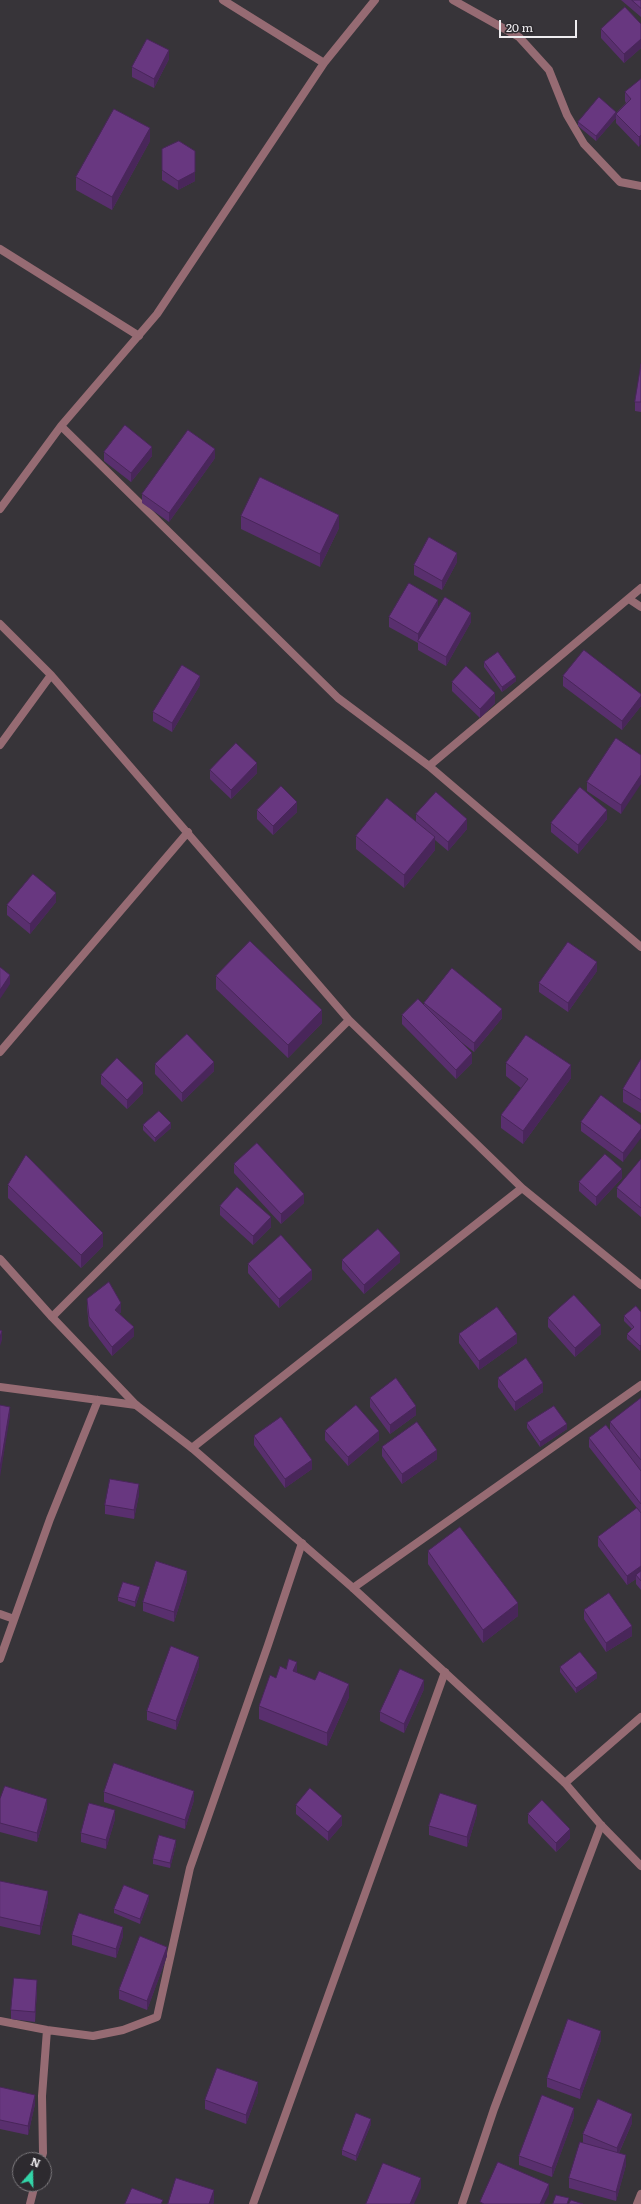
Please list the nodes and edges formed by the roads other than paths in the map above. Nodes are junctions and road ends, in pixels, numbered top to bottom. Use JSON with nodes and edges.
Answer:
{"nodes":[{"id":1,"x":223,"y":0,"type":"edge"},
{"id":2,"x":375,"y":0,"type":"edge"},
{"id":3,"x":453,"y":0,"type":"edge"},
{"id":4,"x":324,"y":63,"type":"junction"},
{"id":5,"x":641,"y":186,"type":"edge"},
{"id":6,"x":0,"y":249,"type":"edge"},
{"id":7,"x":138,"y":336,"type":"junction"},
{"id":8,"x":61,"y":426,"type":"junction"},
{"id":9,"x":0,"y":509,"type":"edge"},
{"id":10,"x":641,"y":588,"type":"edge"},
{"id":11,"x":629,"y":599,"type":"junction"},
{"id":12,"x":641,"y":607,"type":"edge"},
{"id":13,"x":0,"y":624,"type":"edge"},
{"id":14,"x":51,"y":676,"type":"junction"},
{"id":15,"x":0,"y":745,"type":"edge"},
{"id":16,"x":429,"y":766,"type":"junction"},
{"id":17,"x":188,"y":832,"type":"junction"},
{"id":18,"x":641,"y":947,"type":"edge"},
{"id":19,"x":349,"y":1020,"type":"junction"},
{"id":20,"x":0,"y":1052,"type":"edge"},
{"id":21,"x":522,"y":1188,"type":"junction"},
{"id":22,"x":0,"y":1259,"type":"edge"},
{"id":23,"x":641,"y":1285,"type":"edge"},
{"id":24,"x":52,"y":1317,"type":"junction"},
{"id":25,"x":641,"y":1385,"type":"edge"},
{"id":26,"x":0,"y":1387,"type":"edge"},
{"id":27,"x":98,"y":1400,"type":"junction"},
{"id":28,"x":136,"y":1405,"type":"junction"},
{"id":29,"x":192,"y":1448,"type":"junction"},
{"id":30,"x":302,"y":1543,"type":"junction"},
{"id":31,"x":353,"y":1588,"type":"junction"},
{"id":32,"x":0,"y":1614,"type":"edge"},
{"id":33,"x":14,"y":1619,"type":"junction"},
{"id":34,"x":0,"y":1659,"type":"edge"},
{"id":35,"x":445,"y":1672,"type":"junction"},
{"id":36,"x":641,"y":1717,"type":"edge"},
{"id":37,"x":565,"y":1783,"type":"junction"},
{"id":38,"x":601,"y":1825,"type":"junction"},
{"id":39,"x":641,"y":1866,"type":"edge"},
{"id":40,"x":0,"y":2021,"type":"edge"},
{"id":41,"x":46,"y":2030,"type":"junction"},
{"id":42,"x":41,"y":2152,"type":"edge"},
{"id":43,"x":33,"y":2192,"type":"edge"},
{"id":44,"x":641,"y":2194,"type":"edge"},
{"id":45,"x":30,"y":2204,"type":"edge"},
{"id":46,"x":253,"y":2204,"type":"edge"},
{"id":47,"x":462,"y":2204,"type":"edge"},
{"id":48,"x":637,"y":2204,"type":"edge"}],
"edges":[{"from":1,"to":4,"type":"street"},
{"from":2,"to":4,"type":"street"},
{"from":3,"to":5,"type":"street"},
{"from":4,"to":7,"type":"street"},
{"from":6,"to":7,"type":"street"},
{"from":7,"to":8,"type":"street"},
{"from":8,"to":9,"type":"street"},
{"from":8,"to":16,"type":"street"},
{"from":10,"to":11,"type":"street"},
{"from":11,"to":12,"type":"street"},
{"from":11,"to":16,"type":"street"},
{"from":13,"to":14,"type":"street"},
{"from":14,"to":15,"type":"street"},
{"from":14,"to":17,"type":"street"},
{"from":16,"to":18,"type":"street"},
{"from":17,"to":19,"type":"street"},
{"from":17,"to":20,"type":"street"},
{"from":19,"to":21,"type":"street"},
{"from":19,"to":24,"type":"street"},
{"from":21,"to":23,"type":"street"},
{"from":21,"to":29,"type":"street"},
{"from":22,"to":24,"type":"street"},
{"from":24,"to":28,"type":"street"},
{"from":25,"to":31,"type":"street"},
{"from":26,"to":27,"type":"street"},
{"from":27,"to":28,"type":"street"},
{"from":27,"to":33,"type":"street"},
{"from":28,"to":29,"type":"street"},
{"from":29,"to":30,"type":"street"},
{"from":30,"to":31,"type":"street"},
{"from":30,"to":41,"type":"street"},
{"from":31,"to":35,"type":"street"},
{"from":32,"to":33,"type":"street"},
{"from":33,"to":34,"type":"street"},
{"from":35,"to":37,"type":"street"},
{"from":35,"to":46,"type":"street"},
{"from":36,"to":37,"type":"street"},
{"from":37,"to":38,"type":"street"},
{"from":38,"to":39,"type":"street"},
{"from":38,"to":47,"type":"street"},
{"from":40,"to":41,"type":"street"},
{"from":41,"to":42,"type":"street"},
{"from":43,"to":45,"type":"street"},
{"from":44,"to":48,"type":"street"}]}
